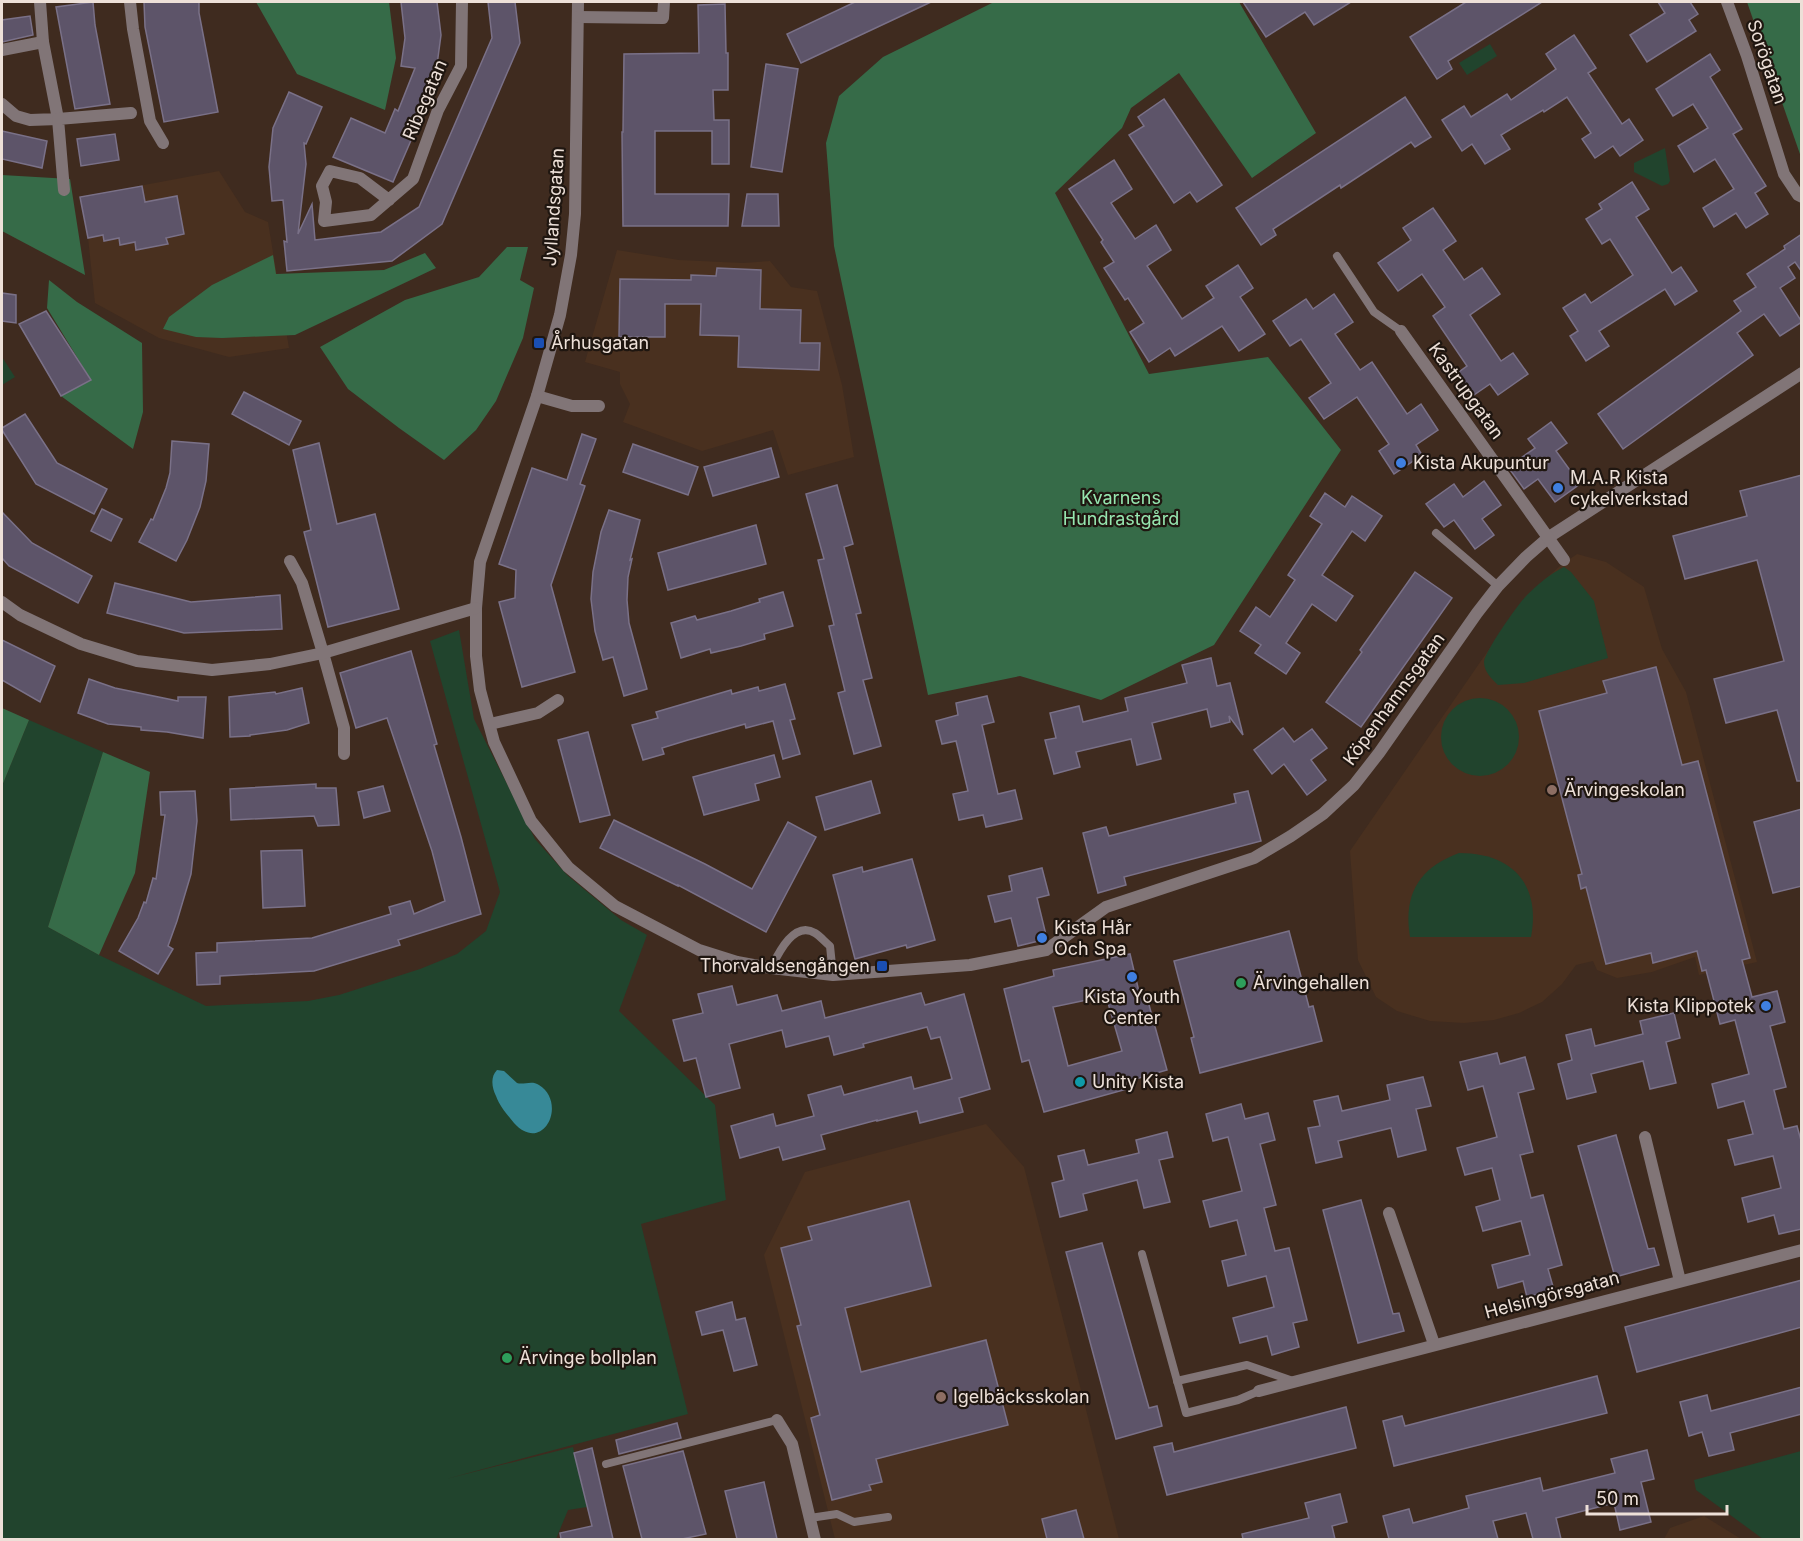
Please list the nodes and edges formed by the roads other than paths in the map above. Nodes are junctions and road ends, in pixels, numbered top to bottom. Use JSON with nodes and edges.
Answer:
{"nodes":[{"id":1,"x":40,"y":2,"type":"edge"},
{"id":2,"x":130,"y":2,"type":"edge"},
{"id":3,"x":462,"y":2,"type":"edge"},
{"id":4,"x":578,"y":2,"type":"edge"},
{"id":5,"x":664,"y":2,"type":"edge"},
{"id":6,"x":1727,"y":2,"type":"edge"},
{"id":7,"x":578,"y":17,"type":"junction"},
{"id":8,"x":43,"y":42,"type":"junction"},
{"id":9,"x":2,"y":50,"type":"edge"},
{"id":10,"x":2,"y":104,"type":"edge"},
{"id":11,"x":131,"y":113,"type":"dead end"},
{"id":12,"x":58,"y":119,"type":"junction"},
{"id":13,"x":163,"y":143,"type":"dead end"},
{"id":14,"x":64,"y":190,"type":"dead end"},
{"id":15,"x":1802,"y":197,"type":"edge"},
{"id":16,"x":389,"y":200,"type":"junction"},
{"id":17,"x":1338,"y":256,"type":"dead end"},
{"id":18,"x":1401,"y":331,"type":"joint"},
{"id":19,"x":1802,"y":373,"type":"edge"},
{"id":20,"x":537,"y":396,"type":"junction"},
{"id":21,"x":599,"y":406,"type":"dead end"},
{"id":22,"x":1436,"y":533,"type":"dead end"},
{"id":23,"x":1549,"y":537,"type":"junction"},
{"id":24,"x":1564,"y":560,"type":"dead end"},
{"id":25,"x":290,"y":561,"type":"dead end"},
{"id":26,"x":1498,"y":586,"type":"junction"},
{"id":27,"x":2,"y":602,"type":"edge"},
{"id":28,"x":476,"y":608,"type":"junction"},
{"id":29,"x":323,"y":653,"type":"junction"},
{"id":30,"x":558,"y":700,"type":"dead end"},
{"id":31,"x":490,"y":724,"type":"junction"},
{"id":32,"x":344,"y":754,"type":"dead end"},
{"id":33,"x":970,"y":965,"type":"joint"},
{"id":34,"x":771,"y":968,"type":"junction"},
{"id":35,"x":833,"y":975,"type":"junction"},
{"id":36,"x":1645,"y":1137,"type":"dead end"},
{"id":37,"x":1389,"y":1214,"type":"dead end"},
{"id":38,"x":1802,"y":1250,"type":"edge"},
{"id":39,"x":1142,"y":1254,"type":"dead end"},
{"id":40,"x":1680,"y":1281,"type":"junction"},
{"id":41,"x":1434,"y":1344,"type":"junction"},
{"id":42,"x":1178,"y":1381,"type":"junction"},
{"id":43,"x":1294,"y":1381,"type":"junction"},
{"id":44,"x":1259,"y":1391,"type":"joint"},
{"id":45,"x":777,"y":1420,"type":"joint"},
{"id":46,"x":606,"y":1464,"type":"dead end"},
{"id":47,"x":888,"y":1517,"type":"dead end"},
{"id":48,"x":810,"y":1518,"type":"junction"},
{"id":49,"x":815,"y":1539,"type":"edge"}],
"edges":[{"from":1,"to":8,"type":"street"},
{"from":2,"to":13,"type":"street"},
{"from":3,"to":16,"type":"street","name":"Ribegatan"},
{"from":4,"to":7,"type":"street","name":"Jyllandsgatan"},
{"from":5,"to":7,"type":"street"},
{"from":6,"to":15,"type":"street","name":"Sorögatan"},
{"from":7,"to":20,"type":"street","name":"Jyllandsgatan"},
{"from":8,"to":9,"type":"street"},
{"from":8,"to":12,"type":"street"},
{"from":10,"to":12,"type":"street"},
{"from":11,"to":12,"type":"street"},
{"from":12,"to":14,"type":"street"},
{"from":16,"to":16,"type":"street","name":"Ribegatan"},
{"from":17,"to":18,"type":"lane"},
{"from":18,"to":23,"type":"street","name":"Kastrupgatan"},
{"from":19,"to":23,"type":"street","name":"Köpenhamnsgatan"},
{"from":20,"to":21,"type":"street"},
{"from":20,"to":28,"type":"street","name":"Jyllandsgatan"},
{"from":22,"to":26,"type":"lane"},
{"from":23,"to":24,"type":"street","name":"Kastrupgatan"},
{"from":23,"to":26,"type":"street","name":"Köpenhamnsgatan"},
{"from":25,"to":29,"type":"street"},
{"from":26,"to":33,"type":"street","name":"Köpenhamnsgatan"},
{"from":27,"to":29,"type":"street"},
{"from":28,"to":29,"type":"street"},
{"from":28,"to":31,"type":"street","name":"Jyllandsgatan"},
{"from":29,"to":32,"type":"street"},
{"from":30,"to":31,"type":"street"},
{"from":31,"to":34,"type":"street","name":"Jyllandsgatan"},
{"from":33,"to":35,"type":"street","name":"Jyllandsgatan"},
{"from":34,"to":35,"type":"street","name":"Jyllandsgatan"},
{"from":34,"to":35,"type":"lane"},
{"from":36,"to":40,"type":"street"},
{"from":37,"to":41,"type":"street"},
{"from":38,"to":40,"type":"street","name":"Helsingörsgatan"},
{"from":39,"to":42,"type":"lane","name":"Helsingörsgatan"},
{"from":40,"to":41,"type":"street","name":"Helsingörsgatan"},
{"from":41,"to":43,"type":"street","name":"Helsingörsgatan"},
{"from":42,"to":43,"type":"lane"},
{"from":42,"to":44,"type":"lane","name":"Helsingörsgatan"},
{"from":43,"to":44,"type":"street","name":"Helsingörsgatan"},
{"from":45,"to":46,"type":"lane"},
{"from":45,"to":48,"type":"street"},
{"from":47,"to":48,"type":"lane"},
{"from":48,"to":49,"type":"street"}]}
